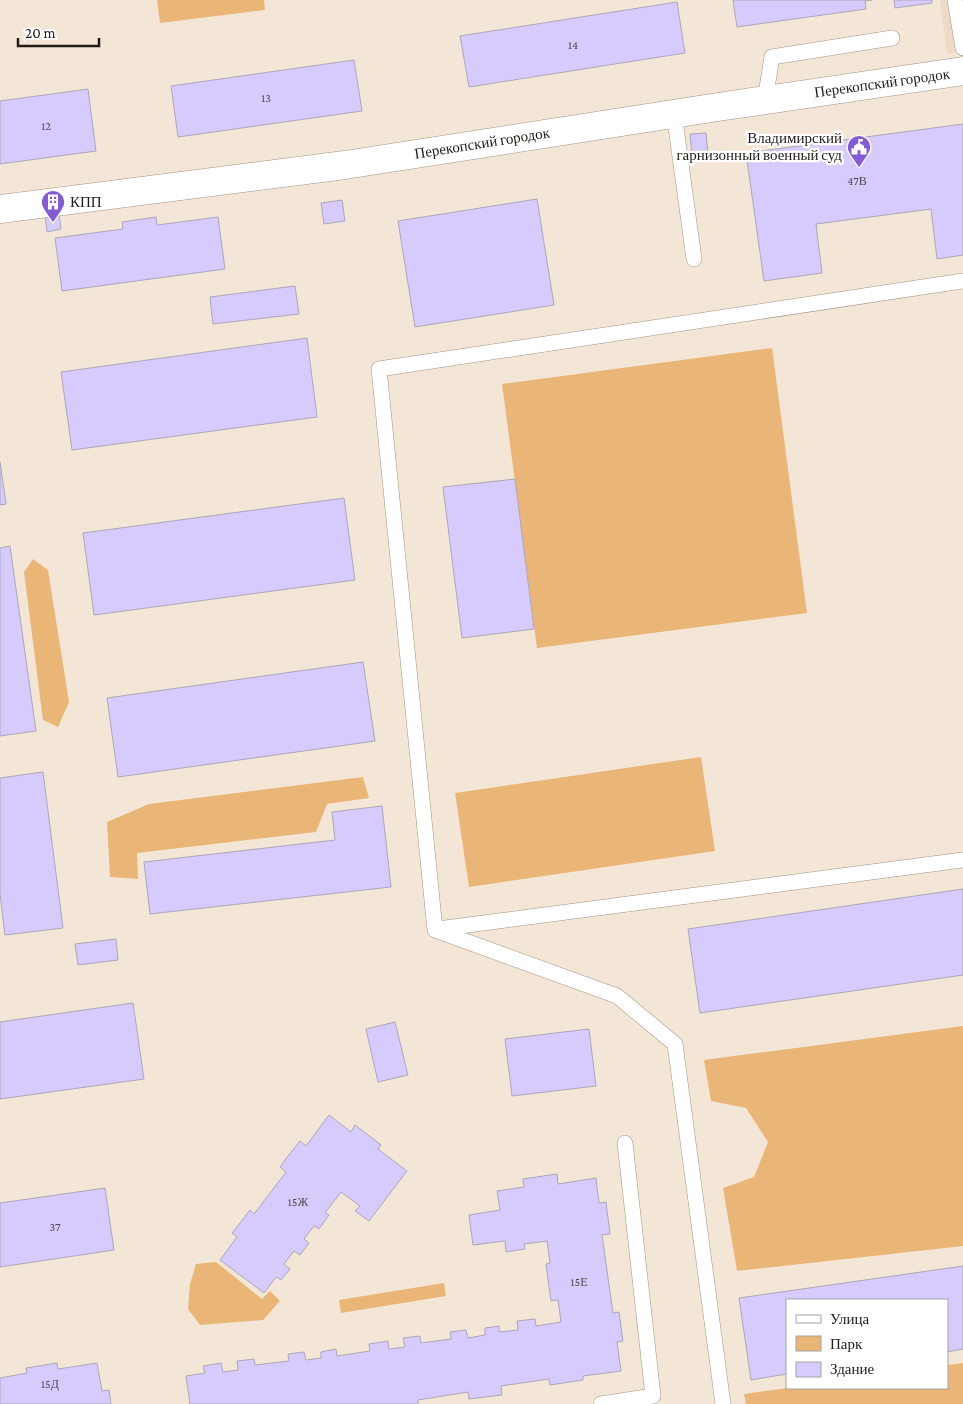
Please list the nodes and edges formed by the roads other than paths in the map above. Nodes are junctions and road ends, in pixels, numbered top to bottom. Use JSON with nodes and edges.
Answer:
{"nodes":[{"id":1,"x":955,"y":0,"type":"edge"},
{"id":2,"x":892,"y":38,"type":"dead end"},
{"id":3,"x":963,"y":48,"type":"edge"},
{"id":4,"x":963,"y":72,"type":"edge"},
{"id":5,"x":765,"y":100,"type":"junction"},
{"id":6,"x":674,"y":113,"type":"junction"},
{"id":7,"x":0,"y":209,"type":"edge"},
{"id":8,"x":694,"y":259,"type":"dead end"},
{"id":9,"x":963,"y":281,"type":"edge"},
{"id":10,"x":963,"y":860,"type":"edge"},
{"id":11,"x":434,"y":930,"type":"junction"},
{"id":12,"x":625,"y":1143,"type":"dead end"},
{"id":13,"x":601,"y":1404,"type":"edge"},
{"id":14,"x":723,"y":1404,"type":"edge"}],
"edges":[{"from":1,"to":3,"type":"lane"},
{"from":2,"to":5,"type":"lane"},
{"from":4,"to":5,"type":"street","name":"Перекопский городок"},
{"from":5,"to":6,"type":"street","name":"Перекопский городок"},
{"from":6,"to":7,"type":"street","name":"Перекопский городок"},
{"from":6,"to":8,"type":"lane"},
{"from":9,"to":11,"type":"lane"},
{"from":10,"to":11,"type":"lane"},
{"from":11,"to":14,"type":"lane"},
{"from":12,"to":13,"type":"lane"}]}
